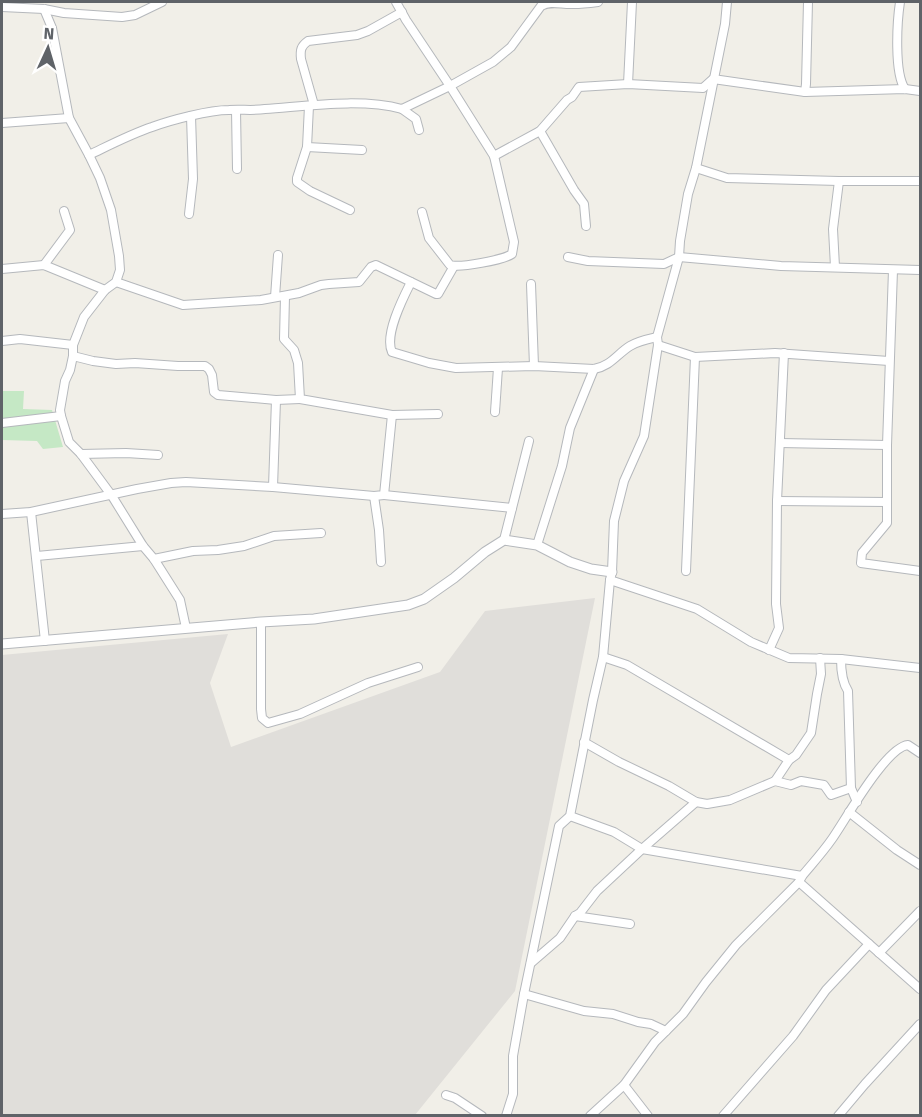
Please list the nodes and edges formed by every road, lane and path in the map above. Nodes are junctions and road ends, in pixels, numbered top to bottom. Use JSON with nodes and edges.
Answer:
{"nodes":[{"id":1,"x":162,"y":2,"type":"edge"},
{"id":2,"x":396,"y":2,"type":"edge"},
{"id":3,"x":598,"y":2,"type":"edge"},
{"id":4,"x":632,"y":2,"type":"edge"},
{"id":5,"x":727,"y":2,"type":"edge"},
{"id":6,"x":808,"y":2,"type":"edge"},
{"id":7,"x":900,"y":2,"type":"edge"},
{"id":8,"x":19,"y":5,"type":"edge"},
{"id":9,"x":2,"y":7,"type":"edge"},
{"id":10,"x":44,"y":9,"type":"junction"},
{"id":11,"x":402,"y":12,"type":"junction"},
{"id":12,"x":64,"y":13,"type":"junction"},
{"id":13,"x":52,"y":28,"type":"junction"},
{"id":14,"x":713,"y":79,"type":"junction"},
{"id":15,"x":628,"y":84,"type":"junction"},
{"id":16,"x":450,"y":86,"type":"junction"},
{"id":17,"x":905,"y":89,"type":"junction"},
{"id":18,"x":921,"y":91,"type":"edge"},
{"id":19,"x":805,"y":92,"type":"junction"},
{"id":20,"x":312,"y":105,"type":"junction"},
{"id":21,"x":402,"y":109,"type":"junction"},
{"id":22,"x":236,"y":110,"type":"junction"},
{"id":23,"x":191,"y":116,"type":"junction"},
{"id":24,"x":69,"y":118,"type":"junction"},
{"id":25,"x":2,"y":123,"type":"edge"},
{"id":26,"x":419,"y":130,"type":"dead end"},
{"id":27,"x":540,"y":131,"type":"junction"},
{"id":28,"x":307,"y":147,"type":"junction"},
{"id":29,"x":362,"y":150,"type":"dead end"},
{"id":30,"x":89,"y":154,"type":"junction"},
{"id":31,"x":494,"y":156,"type":"junction"},
{"id":32,"x":696,"y":168,"type":"junction"},
{"id":33,"x":237,"y":169,"type":"dead end"},
{"id":34,"x":839,"y":181,"type":"junction"},
{"id":35,"x":921,"y":181,"type":"edge"},
{"id":36,"x":350,"y":210,"type":"dead end"},
{"id":37,"x":64,"y":211,"type":"dead end"},
{"id":38,"x":422,"y":212,"type":"dead end"},
{"id":39,"x":189,"y":214,"type":"dead end"},
{"id":40,"x":585,"y":226,"type":"dead end"},
{"id":41,"x":278,"y":255,"type":"dead end"},
{"id":42,"x":568,"y":257,"type":"dead end"},
{"id":43,"x":679,"y":257,"type":"junction"},
{"id":44,"x":44,"y":265,"type":"junction"},
{"id":45,"x":454,"y":266,"type":"junction"},
{"id":46,"x":835,"y":267,"type":"junction"},
{"id":47,"x":2,"y":269,"type":"edge"},
{"id":48,"x":893,"y":270,"type":"junction"},
{"id":49,"x":921,"y":270,"type":"edge"},
{"id":50,"x":116,"y":282,"type":"junction"},
{"id":51,"x":411,"y":282,"type":"junction"},
{"id":52,"x":531,"y":284,"type":"dead end"},
{"id":53,"x":105,"y":290,"type":"junction"},
{"id":54,"x":285,"y":296,"type":"junction"},
{"id":55,"x":275,"y":297,"type":"junction"},
{"id":56,"x":2,"y":341,"type":"edge"},
{"id":57,"x":658,"y":341,"type":"junction"},
{"id":58,"x":74,"y":345,"type":"junction"},
{"id":59,"x":784,"y":353,"type":"junction"},
{"id":60,"x":73,"y":356,"type":"junction"},
{"id":61,"x":695,"y":357,"type":"junction"},
{"id":62,"x":889,"y":361,"type":"junction"},
{"id":63,"x":534,"y":366,"type":"junction"},
{"id":64,"x":498,"y":368,"type":"junction"},
{"id":65,"x":594,"y":369,"type":"junction"},
{"id":66,"x":300,"y":399,"type":"junction"},
{"id":67,"x":276,"y":400,"type":"junction"},
{"id":68,"x":495,"y":412,"type":"dead end"},
{"id":69,"x":392,"y":414,"type":"junction"},
{"id":70,"x":438,"y":414,"type":"dead end"},
{"id":71,"x":61,"y":416,"type":"junction"},
{"id":72,"x":2,"y":423,"type":"edge"},
{"id":73,"x":529,"y":441,"type":"dead end"},
{"id":74,"x":780,"y":443,"type":"junction"},
{"id":75,"x":887,"y":445,"type":"junction"},
{"id":76,"x":81,"y":454,"type":"junction"},
{"id":77,"x":158,"y":454,"type":"dead end"},
{"id":78,"x":273,"y":487,"type":"junction"},
{"id":79,"x":112,"y":495,"type":"junction"},
{"id":80,"x":384,"y":495,"type":"junction"},
{"id":81,"x":374,"y":496,"type":"junction"},
{"id":82,"x":777,"y":501,"type":"junction"},
{"id":83,"x":887,"y":502,"type":"junction"},
{"id":84,"x":512,"y":508,"type":"junction"},
{"id":85,"x":31,"y":512,"type":"junction"},
{"id":86,"x":2,"y":514,"type":"edge"},
{"id":87,"x":321,"y":532,"type":"dead end"},
{"id":88,"x":504,"y":540,"type":"junction"},
{"id":89,"x":537,"y":545,"type":"junction"},
{"id":90,"x":143,"y":546,"type":"junction"},
{"id":91,"x":37,"y":556,"type":"junction"},
{"id":92,"x":154,"y":559,"type":"junction"},
{"id":93,"x":381,"y":562,"type":"dead end"},
{"id":94,"x":686,"y":571,"type":"dead end"},
{"id":95,"x":921,"y":571,"type":"edge"},
{"id":96,"x":611,"y":576,"type":"junction"},
{"id":97,"x":261,"y":622,"type":"junction"},
{"id":98,"x":186,"y":628,"type":"junction"},
{"id":99,"x":45,"y":641,"type":"junction"},
{"id":100,"x":2,"y":644,"type":"edge"},
{"id":101,"x":769,"y":650,"type":"junction"},
{"id":102,"x":603,"y":657,"type":"junction"},
{"id":103,"x":820,"y":658,"type":"junction"},
{"id":104,"x":841,"y":659,"type":"junction"},
{"id":105,"x":418,"y":667,"type":"dead end"},
{"id":106,"x":921,"y":668,"type":"edge"},
{"id":107,"x":584,"y":742,"type":"junction"},
{"id":108,"x":921,"y":753,"type":"edge"},
{"id":109,"x":789,"y":760,"type":"junction"},
{"id":110,"x":775,"y":781,"type":"junction"},
{"id":111,"x":851,"y":788,"type":"junction"},
{"id":112,"x":696,"y":802,"type":"junction"},
{"id":113,"x":857,"y":802,"type":"junction"},
{"id":114,"x":849,"y":812,"type":"junction"},
{"id":115,"x":570,"y":816,"type":"junction"},
{"id":116,"x":642,"y":849,"type":"junction"},
{"id":117,"x":921,"y":865,"type":"edge"},
{"id":118,"x":801,"y":879,"type":"junction"},
{"id":119,"x":921,"y":911,"type":"edge"},
{"id":120,"x":575,"y":916,"type":"junction"},
{"id":121,"x":630,"y":924,"type":"dead end"},
{"id":122,"x":869,"y":944,"type":"junction"},
{"id":123,"x":879,"y":953,"type":"junction"},
{"id":124,"x":531,"y":963,"type":"junction"},
{"id":125,"x":921,"y":989,"type":"edge"},
{"id":126,"x":524,"y":994,"type":"junction"},
{"id":127,"x":651,"y":1024,"type":"junction"},
{"id":128,"x":921,"y":1024,"type":"edge"},
{"id":129,"x":666,"y":1031,"type":"junction"},
{"id":130,"x":655,"y":1042,"type":"junction"},
{"id":131,"x":624,"y":1085,"type":"junction"},
{"id":132,"x":446,"y":1095,"type":"dead end"},
{"id":133,"x":482,"y":1116,"type":"edge"},
{"id":134,"x":506,"y":1116,"type":"edge"},
{"id":135,"x":590,"y":1116,"type":"edge"},
{"id":136,"x":648,"y":1116,"type":"edge"},
{"id":137,"x":723,"y":1116,"type":"edge"},
{"id":138,"x":838,"y":1116,"type":"edge"}],
"edges":[{"from":1,"to":12,"type":"street"},
{"from":2,"to":11,"type":"street"},
{"from":3,"to":16,"type":"street"},
{"from":4,"to":15,"type":"street"},
{"from":5,"to":14,"type":"street"},
{"from":6,"to":19,"type":"street"},
{"from":7,"to":17,"type":"street"},
{"from":8,"to":9,"type":"street"},
{"from":8,"to":10,"type":"street"},
{"from":10,"to":12,"type":"street"},
{"from":10,"to":13,"type":"street"},
{"from":11,"to":16,"type":"street"},
{"from":11,"to":20,"type":"street"},
{"from":12,"to":13,"type":"street"},
{"from":13,"to":24,"type":"street"},
{"from":14,"to":15,"type":"street"},
{"from":14,"to":19,"type":"street"},
{"from":14,"to":32,"type":"street"},
{"from":15,"to":27,"type":"street"},
{"from":16,"to":21,"type":"street"},
{"from":16,"to":31,"type":"street"},
{"from":17,"to":18,"type":"street"},
{"from":17,"to":19,"type":"street"},
{"from":20,"to":21,"type":"street"},
{"from":20,"to":22,"type":"street"},
{"from":20,"to":28,"type":"street"},
{"from":21,"to":26,"type":"street"},
{"from":22,"to":23,"type":"street"},
{"from":22,"to":33,"type":"street"},
{"from":23,"to":30,"type":"street"},
{"from":23,"to":39,"type":"street"},
{"from":24,"to":25,"type":"street"},
{"from":24,"to":30,"type":"street"},
{"from":27,"to":31,"type":"street"},
{"from":27,"to":40,"type":"street"},
{"from":28,"to":29,"type":"street"},
{"from":28,"to":36,"type":"street"},
{"from":30,"to":50,"type":"street"},
{"from":31,"to":45,"type":"street"},
{"from":32,"to":34,"type":"street"},
{"from":32,"to":43,"type":"street"},
{"from":34,"to":35,"type":"street"},
{"from":34,"to":46,"type":"street"},
{"from":37,"to":44,"type":"street"},
{"from":38,"to":45,"type":"street"},
{"from":41,"to":55,"type":"street"},
{"from":42,"to":43,"type":"street"},
{"from":43,"to":46,"type":"street"},
{"from":43,"to":57,"type":"street"},
{"from":44,"to":47,"type":"street"},
{"from":44,"to":53,"type":"street"},
{"from":45,"to":51,"type":"street"},
{"from":46,"to":48,"type":"street"},
{"from":48,"to":49,"type":"street"},
{"from":48,"to":62,"type":"street"},
{"from":50,"to":53,"type":"street"},
{"from":50,"to":55,"type":"street"},
{"from":51,"to":54,"type":"street"},
{"from":51,"to":64,"type":"street"},
{"from":52,"to":63,"type":"street"},
{"from":53,"to":58,"type":"street"},
{"from":54,"to":55,"type":"street"},
{"from":54,"to":66,"type":"street"},
{"from":56,"to":58,"type":"street"},
{"from":57,"to":61,"type":"street"},
{"from":57,"to":65,"type":"street"},
{"from":57,"to":96,"type":"street"},
{"from":58,"to":60,"type":"street"},
{"from":59,"to":61,"type":"street"},
{"from":59,"to":62,"type":"street"},
{"from":59,"to":74,"type":"street"},
{"from":60,"to":67,"type":"street"},
{"from":60,"to":71,"type":"street"},
{"from":61,"to":94,"type":"street"},
{"from":62,"to":75,"type":"street"},
{"from":63,"to":64,"type":"street"},
{"from":63,"to":65,"type":"street"},
{"from":64,"to":68,"type":"street"},
{"from":65,"to":89,"type":"street"},
{"from":66,"to":67,"type":"street"},
{"from":66,"to":69,"type":"street"},
{"from":67,"to":78,"type":"street"},
{"from":69,"to":70,"type":"street"},
{"from":69,"to":80,"type":"street"},
{"from":71,"to":72,"type":"street"},
{"from":71,"to":76,"type":"street"},
{"from":73,"to":84,"type":"street"},
{"from":74,"to":75,"type":"street"},
{"from":74,"to":82,"type":"street"},
{"from":75,"to":83,"type":"street"},
{"from":76,"to":77,"type":"street"},
{"from":76,"to":79,"type":"street"},
{"from":78,"to":79,"type":"street"},
{"from":78,"to":81,"type":"street"},
{"from":79,"to":85,"type":"street"},
{"from":79,"to":90,"type":"street"},
{"from":80,"to":81,"type":"street"},
{"from":80,"to":84,"type":"street"},
{"from":81,"to":93,"type":"street"},
{"from":82,"to":83,"type":"street"},
{"from":82,"to":101,"type":"street"},
{"from":83,"to":95,"type":"street"},
{"from":84,"to":88,"type":"street"},
{"from":85,"to":86,"type":"street"},
{"from":85,"to":91,"type":"street"},
{"from":87,"to":92,"type":"street"},
{"from":88,"to":89,"type":"street"},
{"from":88,"to":97,"type":"street"},
{"from":89,"to":96,"type":"street"},
{"from":90,"to":91,"type":"street"},
{"from":90,"to":92,"type":"street"},
{"from":91,"to":99,"type":"street"},
{"from":92,"to":98,"type":"street"},
{"from":96,"to":101,"type":"street"},
{"from":96,"to":102,"type":"street"},
{"from":97,"to":98,"type":"street"},
{"from":97,"to":105,"type":"street"},
{"from":98,"to":99,"type":"street"},
{"from":99,"to":100,"type":"street"},
{"from":101,"to":103,"type":"street"},
{"from":102,"to":107,"type":"street"},
{"from":102,"to":109,"type":"street"},
{"from":103,"to":104,"type":"street"},
{"from":103,"to":109,"type":"street"},
{"from":104,"to":106,"type":"street"},
{"from":104,"to":111,"type":"street"},
{"from":107,"to":112,"type":"street"},
{"from":107,"to":115,"type":"street"},
{"from":108,"to":113,"type":"street"},
{"from":109,"to":110,"type":"street"},
{"from":110,"to":111,"type":"street"},
{"from":110,"to":112,"type":"street"},
{"from":111,"to":113,"type":"street"},
{"from":112,"to":116,"type":"street"},
{"from":113,"to":114,"type":"street"},
{"from":114,"to":117,"type":"street"},
{"from":114,"to":118,"type":"street"},
{"from":115,"to":116,"type":"street"},
{"from":115,"to":124,"type":"street"},
{"from":116,"to":118,"type":"street"},
{"from":116,"to":120,"type":"street"},
{"from":118,"to":122,"type":"street"},
{"from":118,"to":129,"type":"street"},
{"from":119,"to":123,"type":"street"},
{"from":120,"to":121,"type":"street"},
{"from":120,"to":124,"type":"street"},
{"from":122,"to":123,"type":"street"},
{"from":122,"to":137,"type":"street"},
{"from":123,"to":125,"type":"street"},
{"from":124,"to":126,"type":"street"},
{"from":126,"to":127,"type":"street"},
{"from":126,"to":134,"type":"street"},
{"from":127,"to":129,"type":"street"},
{"from":127,"to":130,"type":"street"},
{"from":128,"to":138,"type":"street"},
{"from":129,"to":130,"type":"street"},
{"from":130,"to":131,"type":"street"},
{"from":131,"to":135,"type":"street"},
{"from":131,"to":136,"type":"street"},
{"from":132,"to":133,"type":"street"}]}
